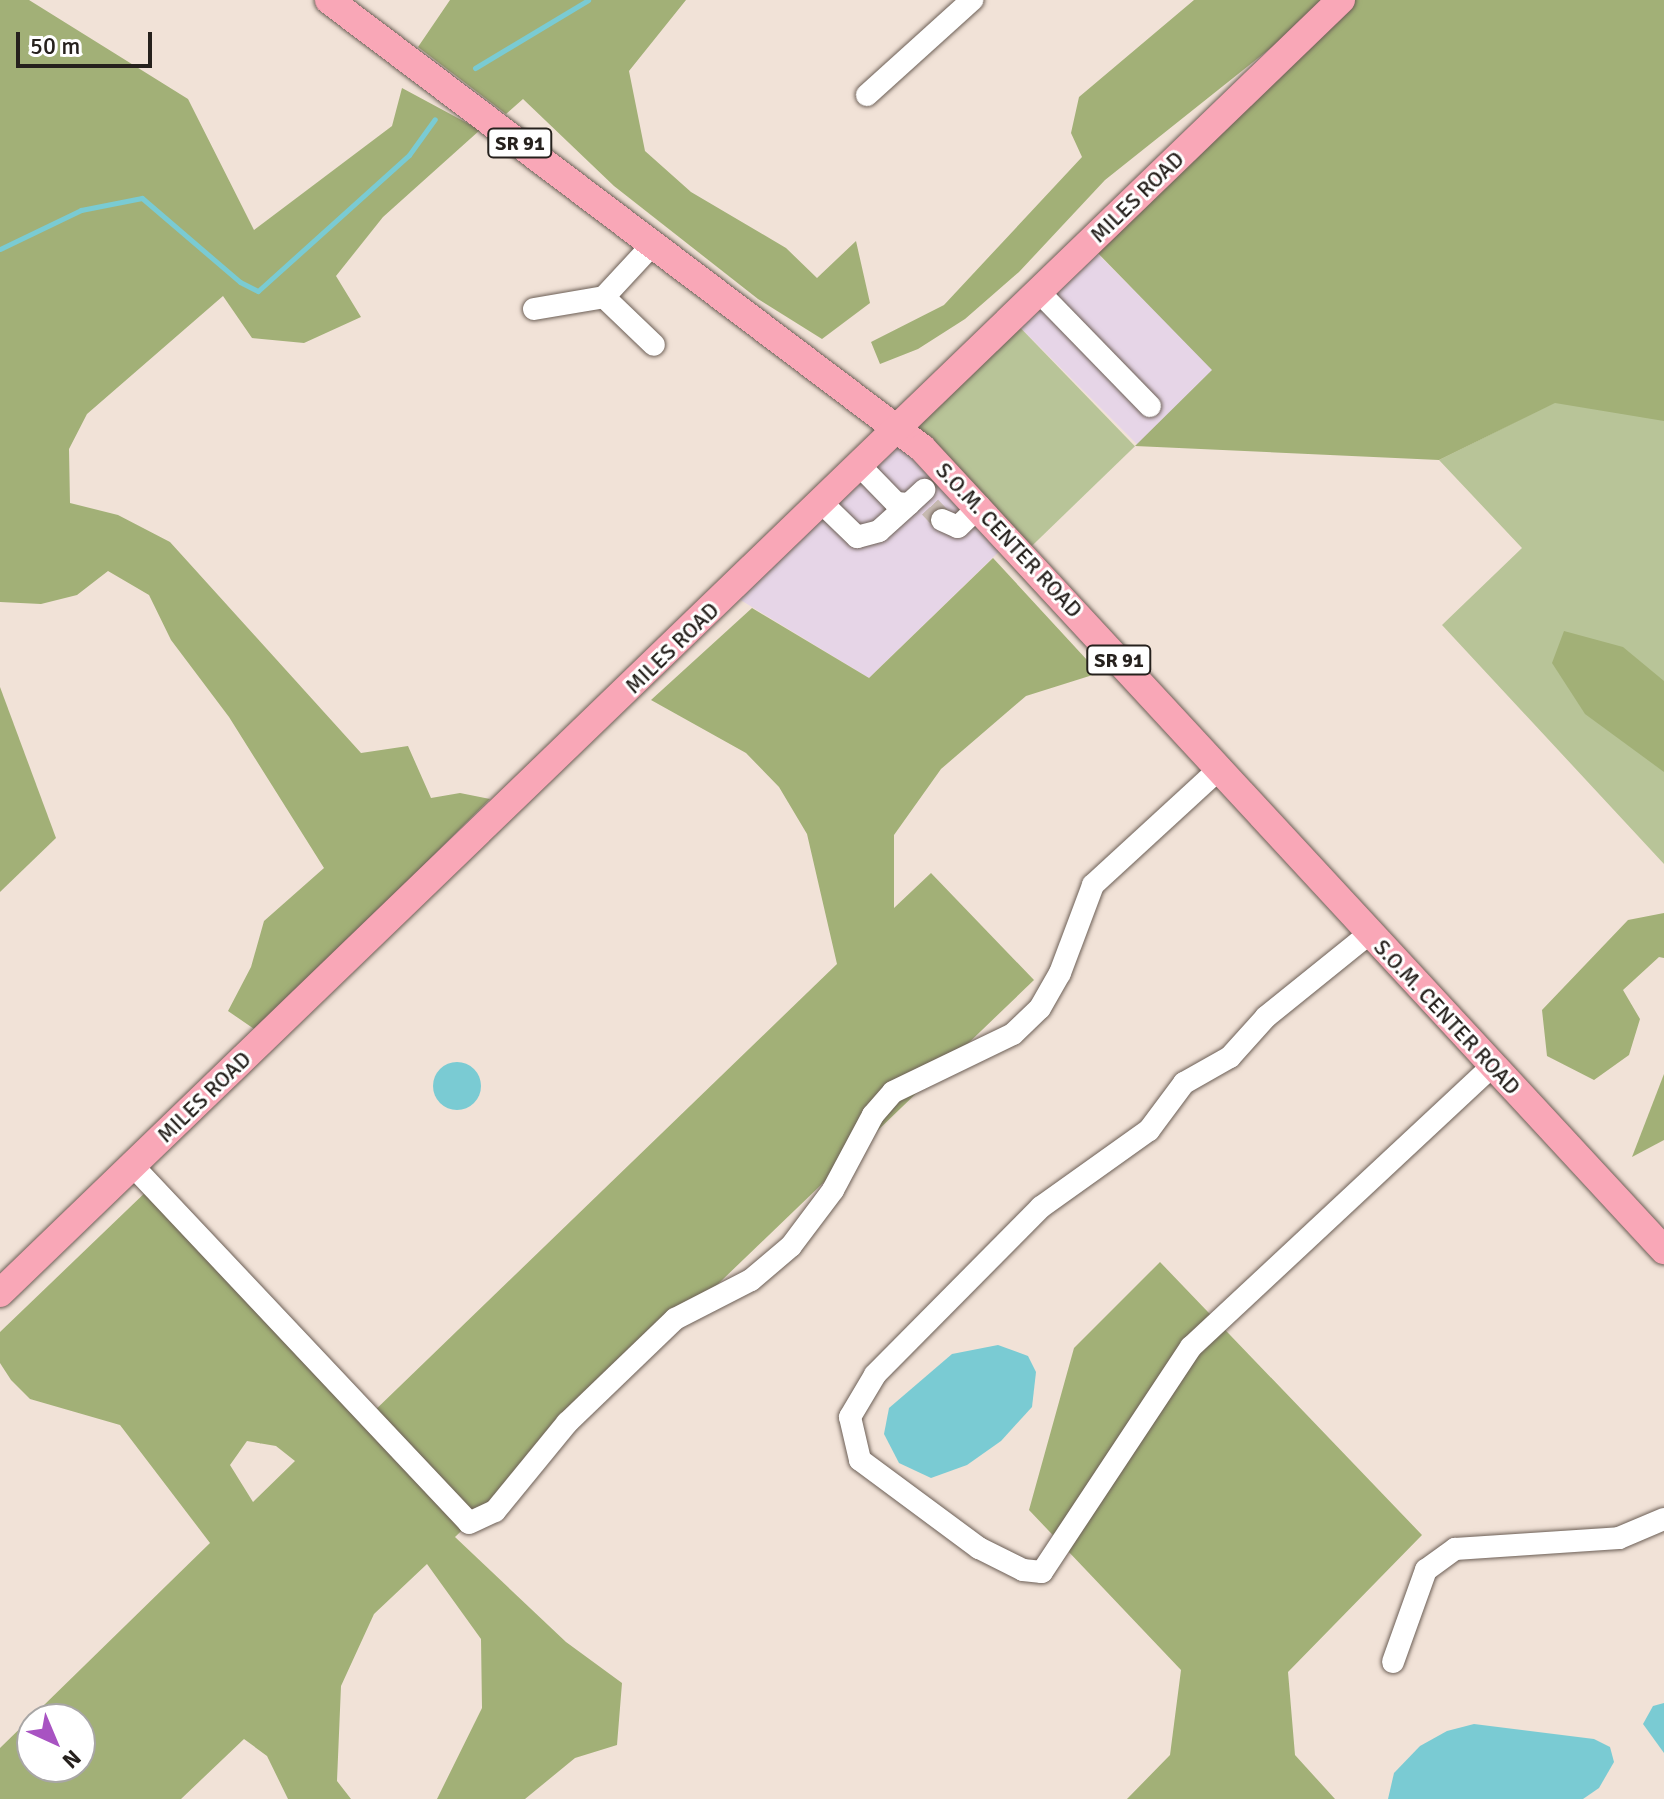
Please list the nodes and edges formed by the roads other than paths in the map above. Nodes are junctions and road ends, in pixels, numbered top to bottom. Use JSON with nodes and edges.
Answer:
{"nodes":[{"id":1,"x":329,"y":0,"type":"edge"},
{"id":2,"x":972,"y":0,"type":"edge"},
{"id":3,"x":1341,"y":0,"type":"edge"},
{"id":4,"x":867,"y":95,"type":"dead end"},
{"id":5,"x":654,"y":243,"type":"junction"},
{"id":6,"x":1039,"y":292,"type":"junction"},
{"id":7,"x":604,"y":297,"type":"junction"},
{"id":8,"x":534,"y":309,"type":"dead end"},
{"id":9,"x":654,"y":345,"type":"dead end"},
{"id":10,"x":1150,"y":406,"type":"dead end"},
{"id":11,"x":899,"y":427,"type":"junction"},
{"id":12,"x":860,"y":466,"type":"junction"},
{"id":13,"x":946,"y":470,"type":"junction"},
{"id":14,"x":822,"y":503,"type":"junction"},
{"id":15,"x":926,"y":505,"type":"junction"},
{"id":16,"x":980,"y":506,"type":"junction"},
{"id":17,"x":1219,"y":769,"type":"junction"},
{"id":18,"x":1370,"y":933,"type":"junction"},
{"id":19,"x":1492,"y":1066,"type":"junction"},
{"id":20,"x":133,"y":1166,"type":"junction"},
{"id":21,"x":1664,"y":1250,"type":"edge"},
{"id":22,"x":0,"y":1293,"type":"edge"},
{"id":23,"x":1664,"y":1519,"type":"edge"},
{"id":24,"x":1393,"y":1662,"type":"dead end"}],
"edges":[{"from":1,"to":5,"type":"main road","name":"S.O.M. CENTER ROAD","number":"SR 91"},
{"from":2,"to":4,"type":"street"},
{"from":3,"to":6,"type":"main road","name":"MILES ROAD"},
{"from":5,"to":7,"type":"street"},
{"from":5,"to":11,"type":"main road","name":"S.O.M. CENTER ROAD","number":"SR 91"},
{"from":6,"to":10,"type":"street"},
{"from":6,"to":11,"type":"main road","name":"MILES ROAD"},
{"from":7,"to":8,"type":"street"},
{"from":7,"to":9,"type":"street"},
{"from":11,"to":12,"type":"main road","name":"MILES ROAD"},
{"from":11,"to":13,"type":"main road","name":"S.O.M. CENTER ROAD","number":"SR 91"},
{"from":12,"to":14,"type":"main road","name":"MILES ROAD"},
{"from":12,"to":15,"type":"street"},
{"from":13,"to":15,"type":"street"},
{"from":13,"to":16,"type":"main road","name":"S.O.M. CENTER ROAD","number":"SR 91"},
{"from":14,"to":15,"type":"street"},
{"from":14,"to":20,"type":"main road","name":"MILES ROAD"},
{"from":15,"to":16,"type":"street"},
{"from":16,"to":17,"type":"main road","name":"S.O.M. CENTER ROAD","number":"SR 91"},
{"from":17,"to":18,"type":"main road","name":"S.O.M. CENTER ROAD","number":"SR 91"},
{"from":17,"to":20,"type":"street"},
{"from":18,"to":19,"type":"main road","name":"S.O.M. CENTER ROAD","number":"SR 91"},
{"from":18,"to":19,"type":"street"},
{"from":19,"to":21,"type":"main road","name":"S.O.M. CENTER ROAD","number":"SR 91"},
{"from":20,"to":22,"type":"main road","name":"MILES ROAD"},
{"from":23,"to":24,"type":"street"}]}
